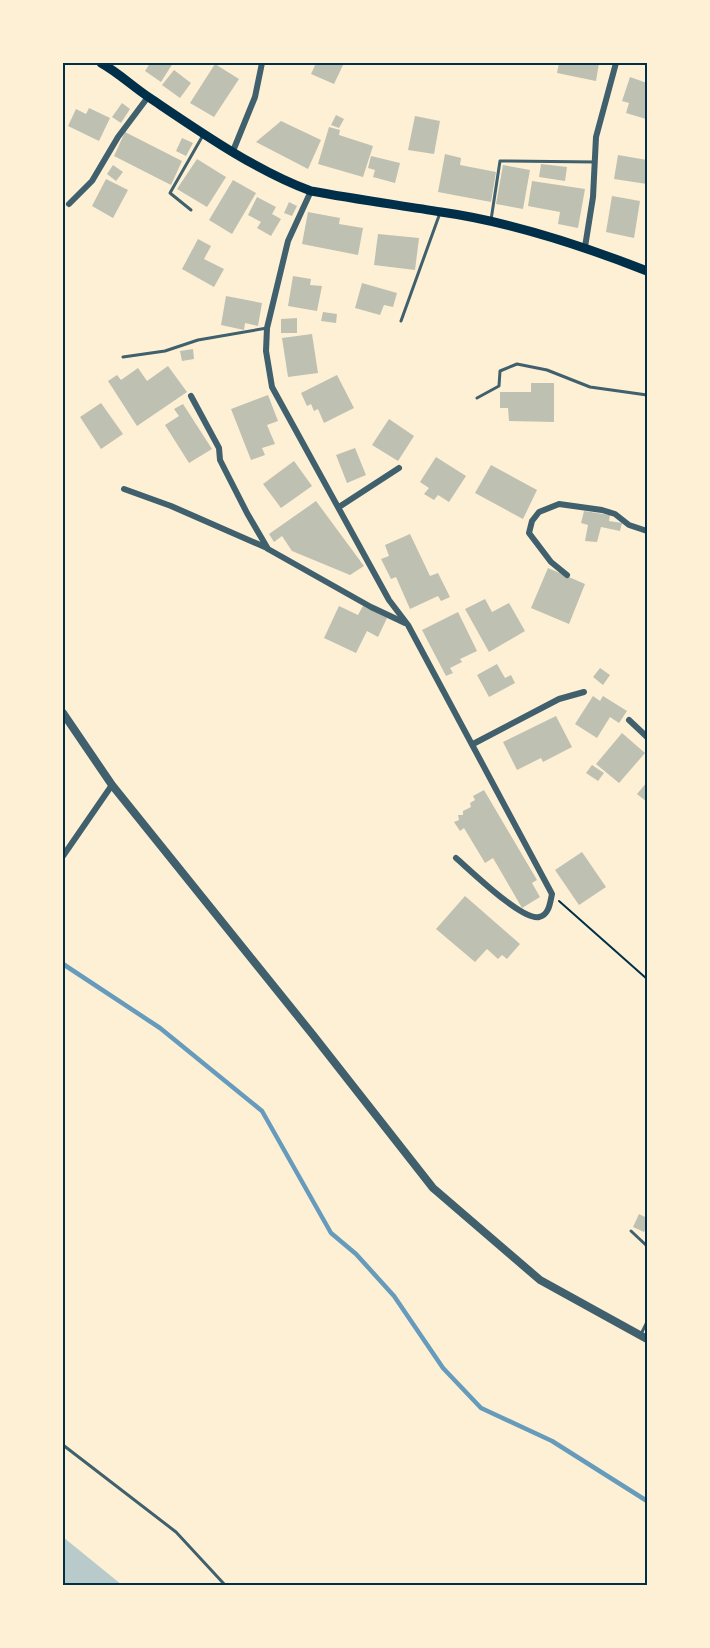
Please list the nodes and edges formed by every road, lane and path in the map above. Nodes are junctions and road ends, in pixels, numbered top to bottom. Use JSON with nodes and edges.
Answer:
{"nodes":[{"id":1,"x":101,"y":63,"type":"edge"},
{"id":2,"x":262,"y":63,"type":"edge"},
{"id":3,"x":616,"y":63,"type":"edge"},
{"id":4,"x":148,"y":97,"type":"junction"},
{"id":5,"x":205,"y":133,"type":"junction"},
{"id":6,"x":233,"y":151,"type":"junction"},
{"id":7,"x":594,"y":162,"type":"junction"},
{"id":8,"x":311,"y":190,"type":"junction"},
{"id":9,"x":69,"y":204,"type":"dead end"},
{"id":10,"x":191,"y":210,"type":"dead end"},
{"id":11,"x":441,"y":212,"type":"junction"},
{"id":12,"x":490,"y":222,"type":"junction"},
{"id":13,"x":585,"y":247,"type":"junction"},
{"id":14,"x":647,"y":271,"type":"edge"},
{"id":15,"x":401,"y":321,"type":"dead end"},
{"id":16,"x":267,"y":328,"type":"junction"},
{"id":17,"x":123,"y":357,"type":"dead end"},
{"id":18,"x":647,"y":395,"type":"edge"},
{"id":19,"x":191,"y":396,"type":"dead end"},
{"id":20,"x":477,"y":398,"type":"dead end"},
{"id":21,"x":399,"y":468,"type":"dead end"},
{"id":22,"x":124,"y":489,"type":"dead end"},
{"id":23,"x":339,"y":507,"type":"junction"},
{"id":24,"x":647,"y":531,"type":"edge"},
{"id":25,"x":268,"y":549,"type":"junction"},
{"id":26,"x":567,"y":575,"type":"dead end"},
{"id":27,"x":408,"y":625,"type":"junction"},
{"id":28,"x":584,"y":692,"type":"dead end"},
{"id":29,"x":63,"y":713,"type":"edge"},
{"id":30,"x":629,"y":720,"type":"dead end"},
{"id":31,"x":647,"y":737,"type":"edge"},
{"id":32,"x":473,"y":744,"type":"junction"},
{"id":33,"x":112,"y":785,"type":"junction"},
{"id":34,"x":63,"y":856,"type":"edge"},
{"id":35,"x":456,"y":858,"type":"dead end"},
{"id":36,"x":552,"y":894,"type":"junction"},
{"id":37,"x":647,"y":979,"type":"edge"},
{"id":38,"x":631,"y":1231,"type":"dead end"},
{"id":39,"x":647,"y":1246,"type":"edge"},
{"id":40,"x":647,"y":1322,"type":"edge"},
{"id":41,"x":644,"y":1337,"type":"edge"},
{"id":42,"x":63,"y":1445,"type":"edge"},
{"id":43,"x":225,"y":1585,"type":"edge"}],
"edges":[{"from":1,"to":4,"type":"main road"},
{"from":2,"to":6,"type":"street"},
{"from":3,"to":7,"type":"street"},
{"from":4,"to":5,"type":"main road"},
{"from":4,"to":9,"type":"street"},
{"from":5,"to":6,"type":"main road"},
{"from":5,"to":10,"type":"lane"},
{"from":6,"to":8,"type":"main road"},
{"from":7,"to":12,"type":"lane"},
{"from":7,"to":13,"type":"street"},
{"from":8,"to":11,"type":"main road"},
{"from":8,"to":16,"type":"street"},
{"from":11,"to":12,"type":"main road"},
{"from":11,"to":15,"type":"lane"},
{"from":12,"to":13,"type":"main road"},
{"from":13,"to":14,"type":"main road"},
{"from":16,"to":17,"type":"lane"},
{"from":16,"to":23,"type":"street"},
{"from":18,"to":20,"type":"lane"},
{"from":19,"to":25,"type":"street"},
{"from":21,"to":23,"type":"street"},
{"from":22,"to":25,"type":"street"},
{"from":23,"to":27,"type":"street"},
{"from":24,"to":26,"type":"street"},
{"from":25,"to":27,"type":"street"},
{"from":27,"to":32,"type":"street"},
{"from":28,"to":32,"type":"street"},
{"from":29,"to":33,"type":"street"},
{"from":30,"to":31,"type":"street"},
{"from":32,"to":36,"type":"street"},
{"from":33,"to":34,"type":"street"},
{"from":33,"to":41,"type":"street"},
{"from":35,"to":36,"type":"street"},
{"from":36,"to":37,"type":"path"},
{"from":38,"to":39,"type":"lane"},
{"from":40,"to":41,"type":"lane"},
{"from":42,"to":43,"type":"lane"}]}
